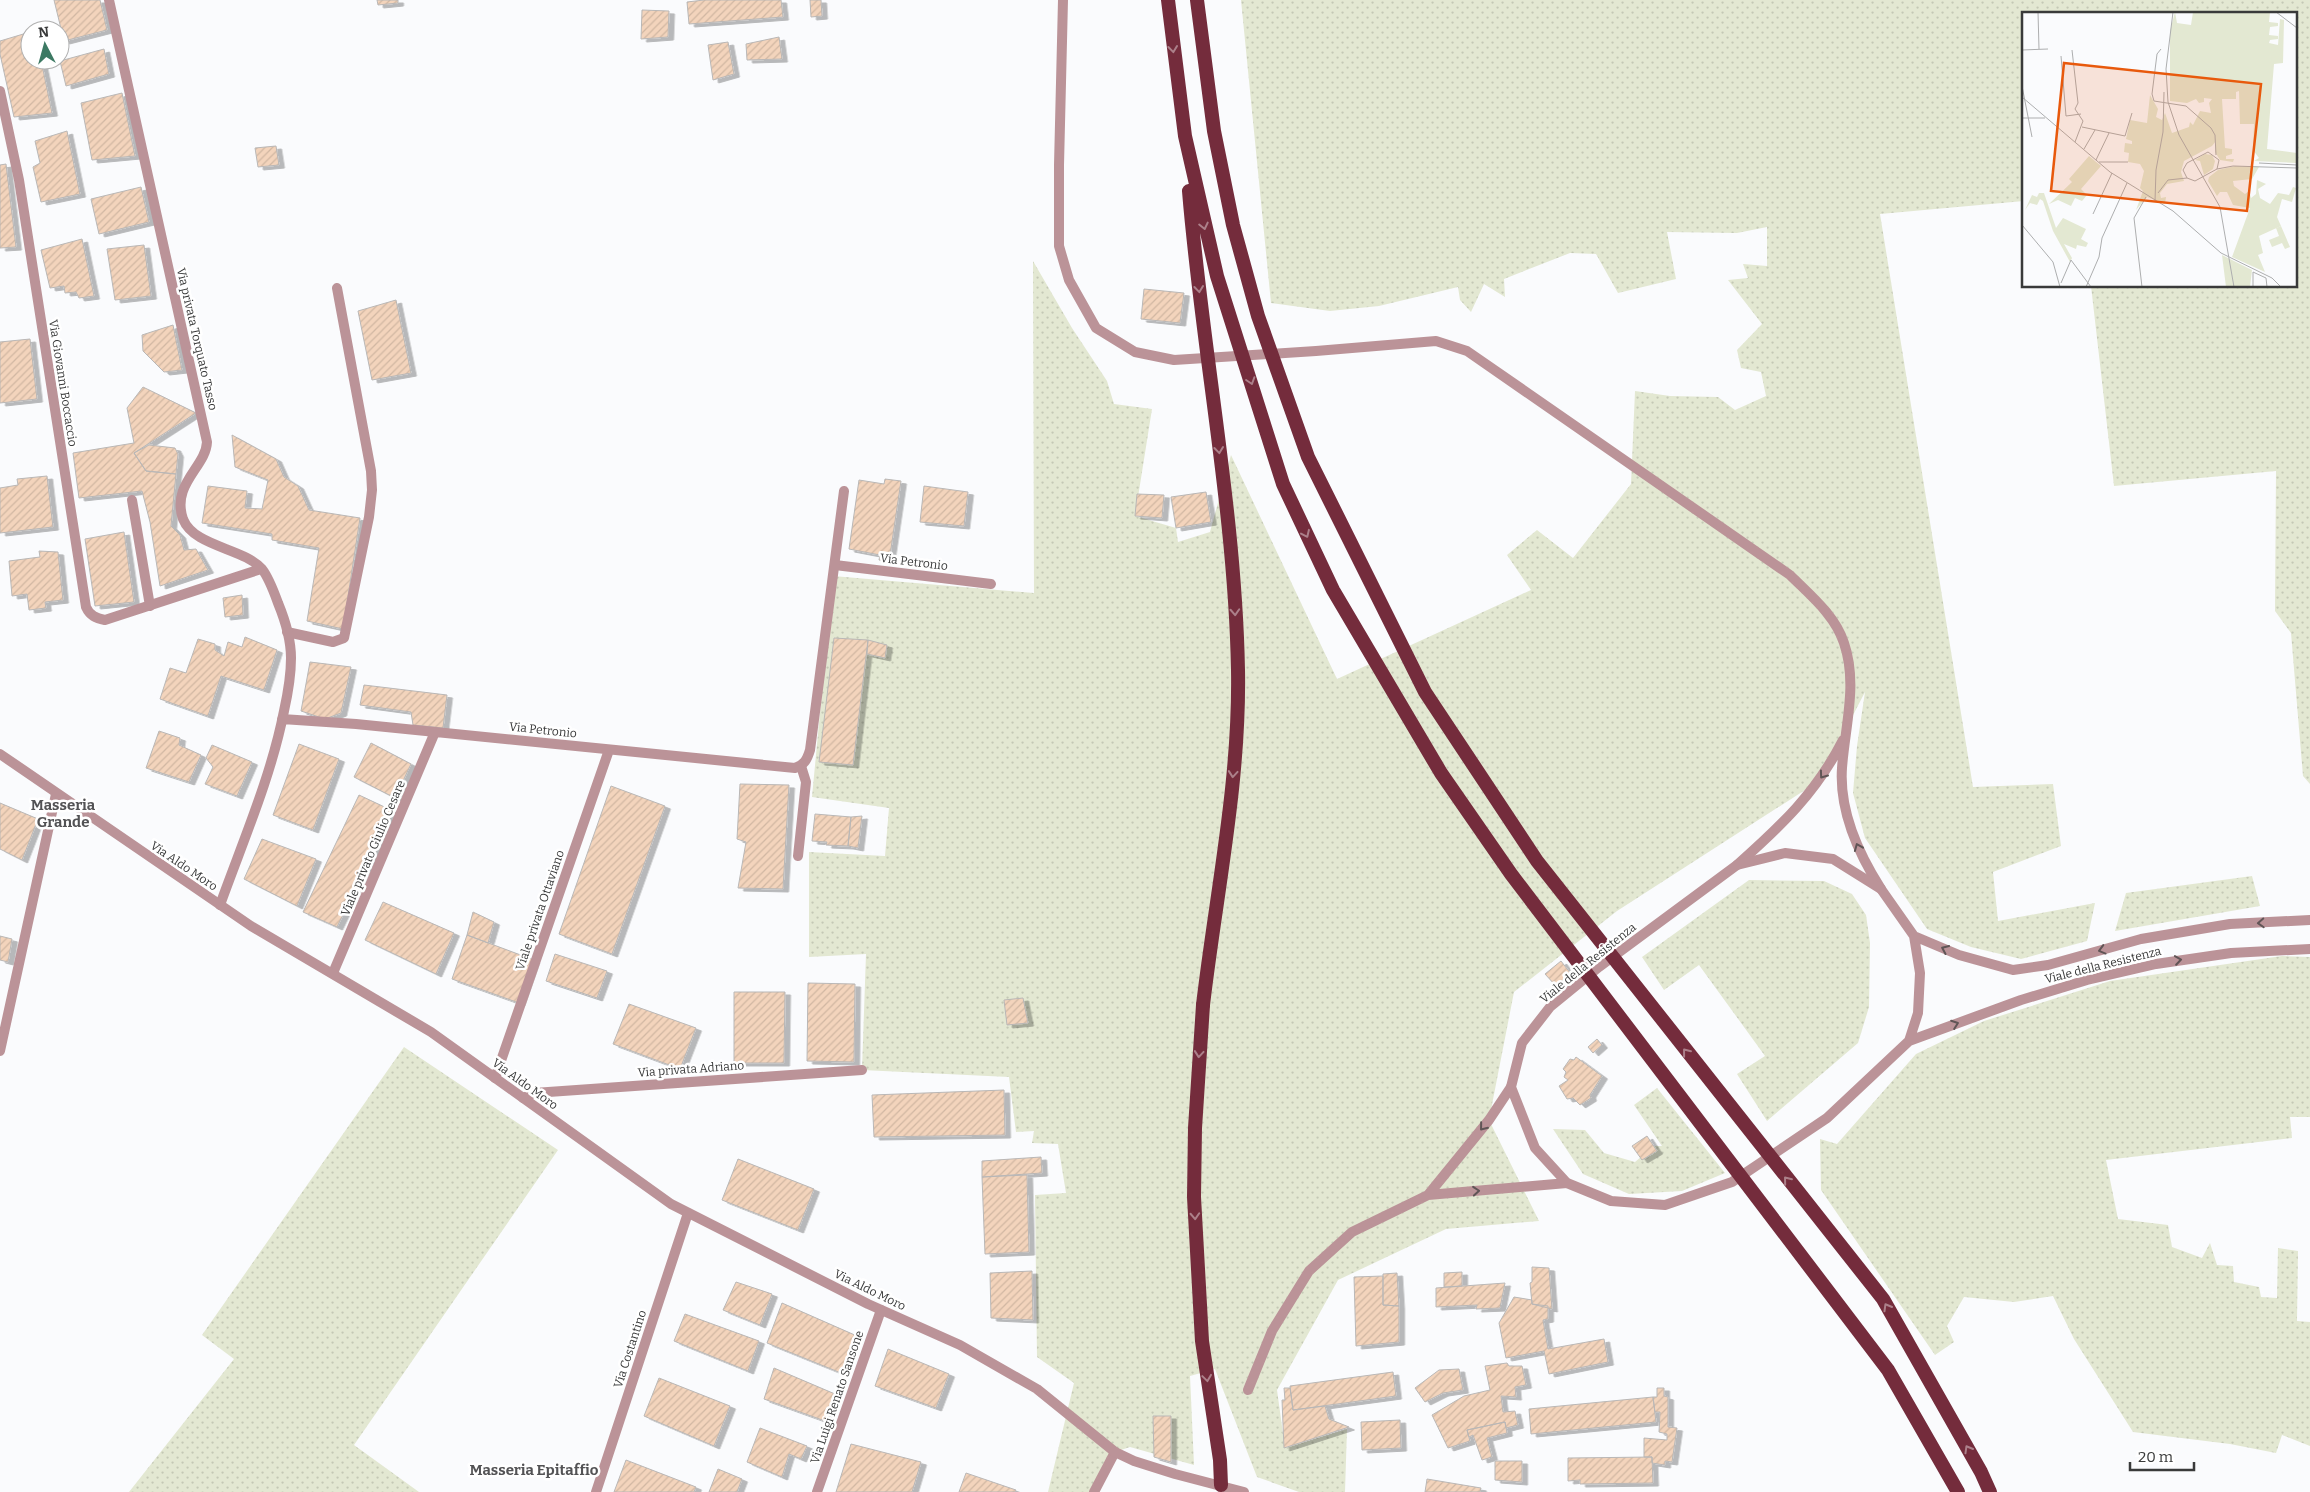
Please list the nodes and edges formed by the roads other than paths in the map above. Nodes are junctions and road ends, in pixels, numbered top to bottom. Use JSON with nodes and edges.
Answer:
{"nodes":[{"id":1,"x":110,"y":0,"type":"edge"},
{"id":2,"x":1063,"y":0,"type":"edge"},
{"id":3,"x":1168,"y":0,"type":"edge"},
{"id":4,"x":1197,"y":0,"type":"edge"},
{"id":5,"x":0,"y":91,"type":"edge"},
{"id":6,"x":1185,"y":136,"type":"junction"},
{"id":7,"x":337,"y":288,"type":"dead end"},
{"id":8,"x":844,"y":491,"type":"dead end"},
{"id":9,"x":132,"y":500,"type":"dead end"},
{"id":10,"x":835,"y":565,"type":"junction"},
{"id":11,"x":261,"y":569,"type":"junction"},
{"id":12,"x":991,"y":584,"type":"dead end"},
{"id":13,"x":150,"y":606,"type":"junction"},
{"id":14,"x":287,"y":632,"type":"junction"},
{"id":15,"x":282,"y":719,"type":"junction"},
{"id":16,"x":436,"y":732,"type":"junction"},
{"id":17,"x":1847,"y":733,"type":"junction"},
{"id":18,"x":609,"y":750,"type":"junction"},
{"id":19,"x":0,"y":754,"type":"edge"},
{"id":20,"x":801,"y":766,"type":"junction"},
{"id":21,"x":56,"y":794,"type":"junction"},
{"id":22,"x":798,"y":856,"type":"dead end"},
{"id":23,"x":1738,"y":865,"type":"junction"},
{"id":24,"x":1881,"y":889,"type":"junction"},
{"id":25,"x":220,"y":905,"type":"junction"},
{"id":26,"x":2310,"y":920,"type":"edge"},
{"id":27,"x":1914,"y":936,"type":"junction"},
{"id":28,"x":2310,"y":949,"type":"edge"},
{"id":29,"x":333,"y":973,"type":"junction"},
{"id":30,"x":1909,"y":1041,"type":"junction"},
{"id":31,"x":0,"y":1051,"type":"edge"},
{"id":32,"x":862,"y":1070,"type":"dead end"},
{"id":33,"x":495,"y":1078,"type":"junction"},
{"id":34,"x":1511,"y":1087,"type":"junction"},
{"id":35,"x":523,"y":1098,"type":"junction"},
{"id":36,"x":1567,"y":1183,"type":"junction"},
{"id":37,"x":1428,"y":1195,"type":"junction"},
{"id":38,"x":688,"y":1213,"type":"junction"},
{"id":39,"x":880,"y":1310,"type":"junction"},
{"id":40,"x":1248,"y":1390,"type":"dead end"},
{"id":41,"x":1116,"y":1452,"type":"junction"},
{"id":42,"x":1221,"y":1485,"type":"junction"},
{"id":43,"x":596,"y":1492,"type":"edge"},
{"id":44,"x":817,"y":1492,"type":"edge"},
{"id":45,"x":1094,"y":1492,"type":"edge"},
{"id":46,"x":1244,"y":1492,"type":"edge"},
{"id":47,"x":1958,"y":1492,"type":"edge"},
{"id":48,"x":1990,"y":1492,"type":"edge"}],
"edges":[{"from":1,"to":11,"type":"street","name":"Via privata Torquato Tasso"},
{"from":2,"to":17,"type":"street"},
{"from":3,"to":6,"type":"highway","one_way":true,"bridge":true},
{"from":48,"to":4,"type":"highway","one_way":true,"bridge":true},
{"from":5,"to":13,"type":"street","name":"Via Giovanni Boccaccio"},
{"from":6,"to":42,"type":"highway","one_way":true,"bridge":true},
{"from":6,"to":47,"type":"highway","one_way":true,"bridge":true},
{"from":7,"to":14,"type":"street"},
{"from":8,"to":10,"type":"street"},
{"from":9,"to":13,"type":"street"},
{"from":10,"to":12,"type":"street","name":"Via Petronio"},
{"from":10,"to":20,"type":"street"},
{"from":11,"to":13,"type":"street","name":"Via Giovanni Boccaccio"},
{"from":11,"to":14,"type":"street","name":"Via privata Torquato Tasso"},
{"from":14,"to":15,"type":"street","name":"Via privata Torquato Tasso"},
{"from":15,"to":16,"type":"street","name":"Via Petronio"},
{"from":15,"to":25,"type":"street","name":"Via privata Torquato Tasso"},
{"from":16,"to":18,"type":"street","name":"Via Petronio"},
{"from":16,"to":29,"type":"street","name":"Viale privato Giulio Cesare"},
{"from":17,"to":23,"type":"street","one_way":true},
{"from":24,"to":17,"type":"street","one_way":true},
{"from":18,"to":20,"type":"street","name":"Via Petronio"},
{"from":18,"to":33,"type":"street","name":"Viale privata Ottaviano"},
{"from":19,"to":21,"type":"street","name":"Via Aldo Moro"},
{"from":20,"to":22,"type":"street"},
{"from":21,"to":25,"type":"street","name":"Via Aldo Moro"},
{"from":21,"to":31,"type":"street"},
{"from":23,"to":24,"type":"street","name":"Viale della Resistenza"},
{"from":23,"to":34,"type":"street","name":"Viale della Resistenza"},
{"from":24,"to":27,"type":"street","name":"Viale della Resistenza"},
{"from":25,"to":29,"type":"street","name":"Via Aldo Moro"},
{"from":26,"to":27,"type":"street","name":"Viale della Resistenza","one_way":true},
{"from":27,"to":30,"type":"street","name":"Viale della Resistenza"},
{"from":30,"to":28,"type":"street","name":"Viale della Resistenza","one_way":true},
{"from":29,"to":33,"type":"street","name":"Via Aldo Moro"},
{"from":30,"to":36,"type":"street","name":"Viale della Resistenza"},
{"from":32,"to":35,"type":"street","name":"Via privata Adriano"},
{"from":33,"to":35,"type":"street","name":"Via Aldo Moro"},
{"from":34,"to":36,"type":"street","name":"Viale della Resistenza"},
{"from":34,"to":37,"type":"street","one_way":true},
{"from":35,"to":38,"type":"street","name":"Via Aldo Moro"},
{"from":37,"to":36,"type":"street","one_way":true},
{"from":37,"to":40,"type":"street"},
{"from":38,"to":39,"type":"street","name":"Via Aldo Moro"},
{"from":38,"to":43,"type":"street","name":"Via Costantino"},
{"from":39,"to":41,"type":"street","name":"Via Aldo Moro"},
{"from":39,"to":44,"type":"street","name":"Via Luigi Renato Sansone"},
{"from":41,"to":42,"type":"street","name":"Via Aldo Moro"},
{"from":41,"to":45,"type":"street"},
{"from":42,"to":46,"type":"street","name":"Via Aldo Moro"}]}
